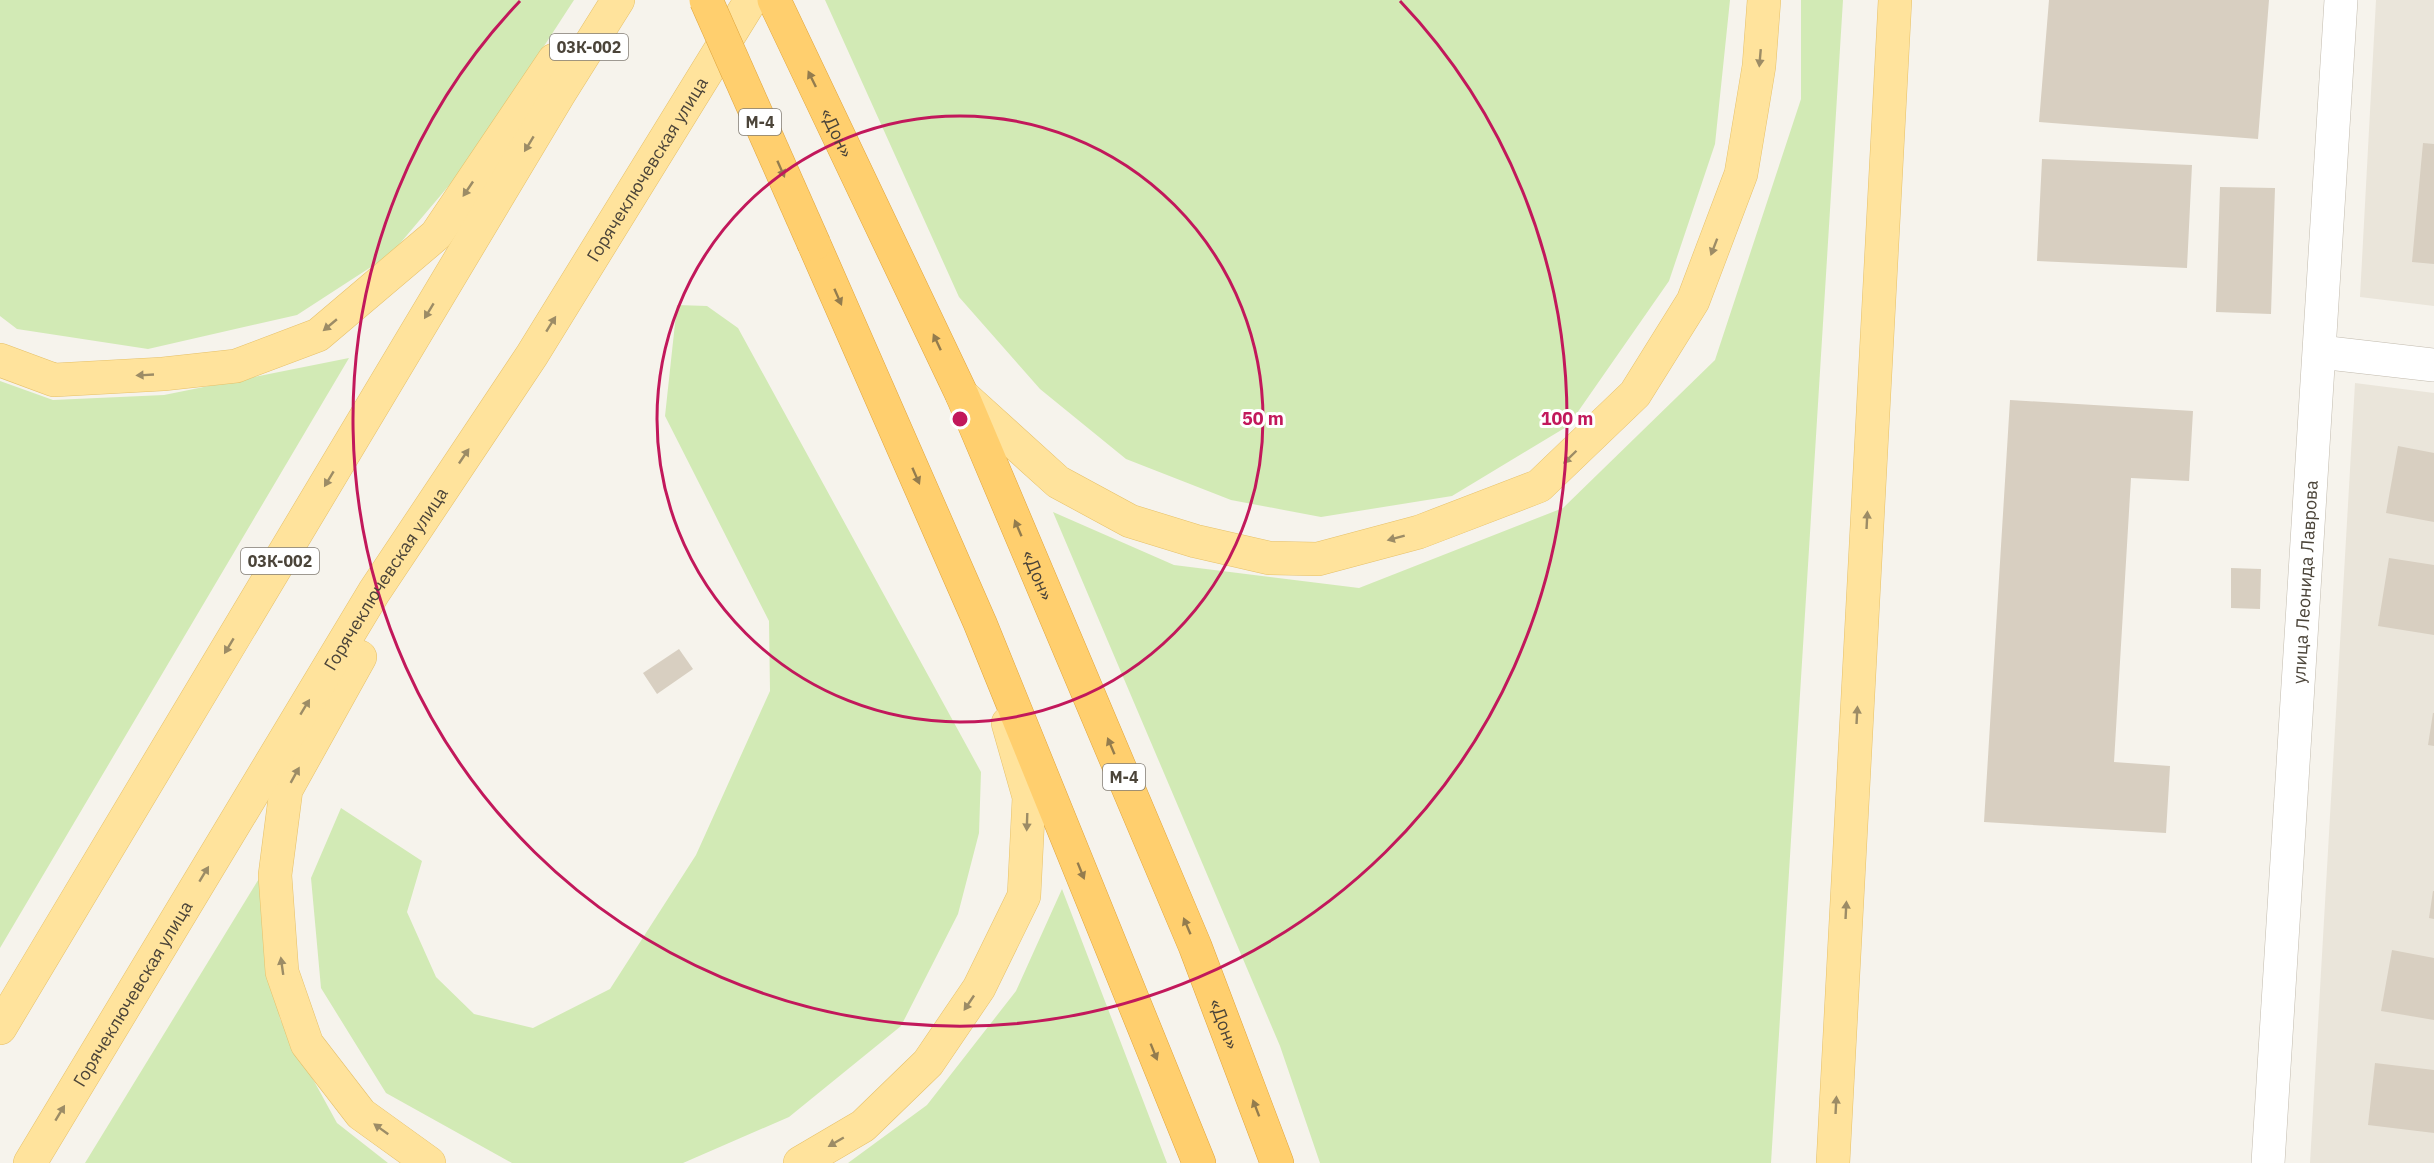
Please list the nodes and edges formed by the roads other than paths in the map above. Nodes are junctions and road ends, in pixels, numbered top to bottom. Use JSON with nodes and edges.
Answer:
{"nodes":[{"id":1,"x":592,"y":0,"type":"edge"},
{"id":2,"x":618,"y":0,"type":"edge"},
{"id":3,"x":706,"y":0,"type":"edge"},
{"id":4,"x":751,"y":0,"type":"edge"},
{"id":5,"x":772,"y":0,"type":"edge"},
{"id":6,"x":1764,"y":0,"type":"edge"},
{"id":7,"x":1895,"y":0,"type":"edge"},
{"id":8,"x":2341,"y":0,"type":"edge"},
{"id":9,"x":570,"y":294,"type":"junction"},
{"id":10,"x":2320,"y":352,"type":"junction"},
{"id":11,"x":0,"y":360,"type":"edge"},
{"id":12,"x":2434,"y":365,"type":"edge"},
{"id":13,"x":962,"y":395,"type":"junction"},
{"id":14,"x":374,"y":592,"type":"junction"},
{"id":15,"x":980,"y":623,"type":"junction"},
{"id":16,"x":0,"y":1028,"type":"edge"},
{"id":17,"x":30,"y":1163,"type":"edge"},
{"id":18,"x":429,"y":1163,"type":"edge"},
{"id":19,"x":800,"y":1163,"type":"edge"},
{"id":20,"x":1199,"y":1163,"type":"edge"},
{"id":21,"x":1276,"y":1163,"type":"edge"},
{"id":22,"x":1833,"y":1163,"type":"edge"},
{"id":23,"x":2268,"y":1163,"type":"edge"}],
"edges":[{"from":1,"to":11,"type":"main road","one_way":true},
{"from":2,"to":16,"type":"main road","number":"03К-002","one_way":true},
{"from":3,"to":15,"type":"highway","number":"М-4","one_way":true,"bridge":true},
{"from":4,"to":9,"type":"main road","name":"Горячеключевская улица"},
{"from":5,"to":9,"type":"main road"},
{"from":13,"to":5,"type":"highway","name":"«Дон»","number":"М-4","one_way":true},
{"from":6,"to":13,"type":"main road","one_way":true},
{"from":22,"to":7,"type":"main road","one_way":true},
{"from":8,"to":10,"type":"street","name":"улица Леонида Лаврова"},
{"from":14,"to":9,"type":"main road","name":"Горячеключевская улица","one_way":true},
{"from":10,"to":12,"type":"street"},
{"from":10,"to":23,"type":"street","name":"улица Леонида Лаврова"},
{"from":21,"to":13,"type":"highway","name":"«Дон»","number":"М-4","one_way":true},
{"from":17,"to":14,"type":"main road","name":"Горячеключевская улица","one_way":true},
{"from":18,"to":14,"type":"main road","one_way":true},
{"from":15,"to":19,"type":"main road","one_way":true},
{"from":15,"to":20,"type":"highway","number":"М-4","one_way":true}]}
